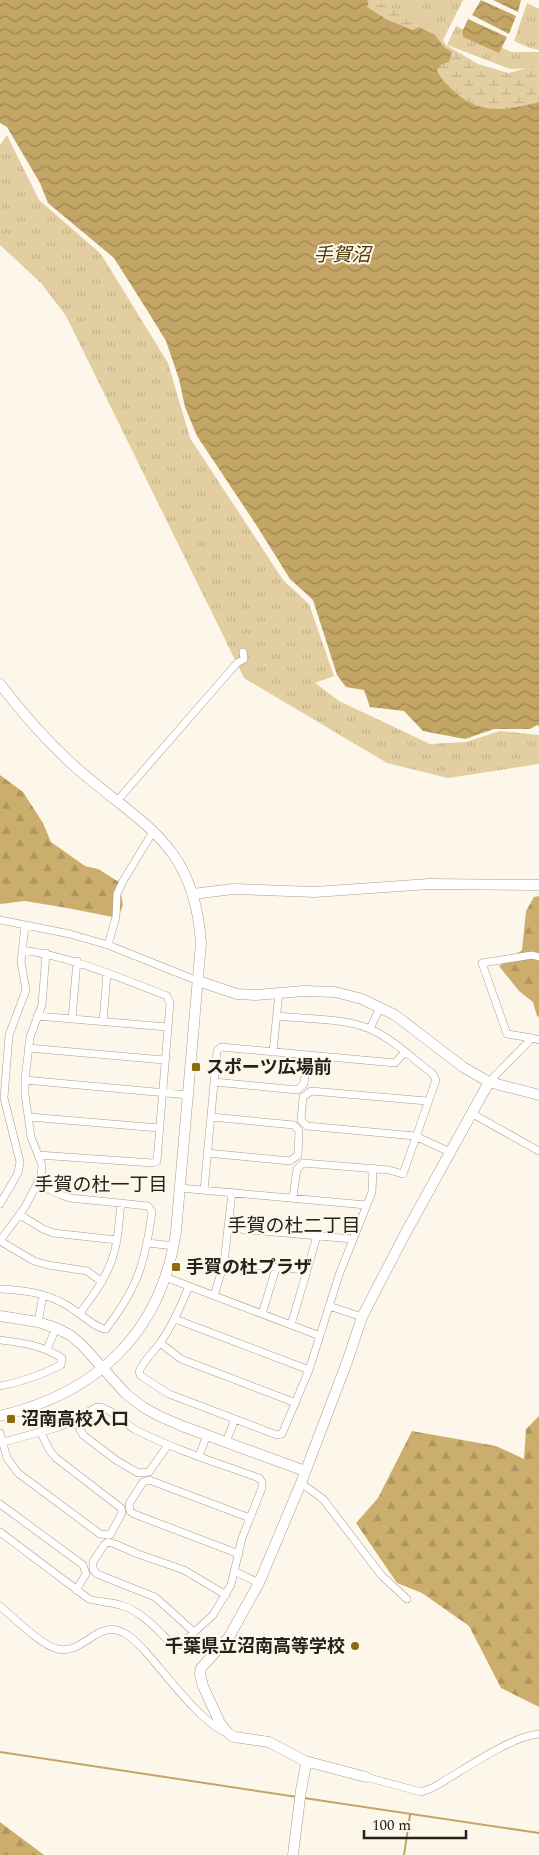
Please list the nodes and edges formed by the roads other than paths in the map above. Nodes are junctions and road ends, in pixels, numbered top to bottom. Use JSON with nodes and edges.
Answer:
{"nodes":[{"id":1,"x":243,"y":652,"type":"dead end"},
{"id":2,"x":0,"y":684,"type":"edge"},
{"id":3,"x":117,"y":801,"type":"junction"},
{"id":4,"x":154,"y":830,"type":"junction"},
{"id":5,"x":539,"y":885,"type":"edge"},
{"id":6,"x":193,"y":894,"type":"junction"},
{"id":7,"x":0,"y":920,"type":"edge"},
{"id":8,"x":25,"y":925,"type":"junction"},
{"id":9,"x":108,"y":945,"type":"junction"},
{"id":10,"x":22,"y":950,"type":"junction"},
{"id":11,"x":46,"y":953,"type":"junction"},
{"id":12,"x":539,"y":957,"type":"edge"},
{"id":13,"x":77,"y":961,"type":"junction"},
{"id":14,"x":107,"y":973,"type":"junction"},
{"id":15,"x":198,"y":981,"type":"junction"},
{"id":16,"x":279,"y":992,"type":"junction"},
{"id":17,"x":380,"y":1007,"type":"junction"},
{"id":18,"x":37,"y":1016,"type":"junction"},
{"id":19,"x":277,"y":1016,"type":"junction"},
{"id":20,"x":72,"y":1019,"type":"junction"},
{"id":21,"x":103,"y":1022,"type":"junction"},
{"id":22,"x":167,"y":1028,"type":"junction"},
{"id":23,"x":370,"y":1029,"type":"junction"},
{"id":24,"x":535,"y":1039,"type":"edge"},
{"id":25,"x":28,"y":1048,"type":"junction"},
{"id":26,"x":273,"y":1052,"type":"junction"},
{"id":27,"x":405,"y":1052,"type":"junction"},
{"id":28,"x":307,"y":1055,"type":"junction"},
{"id":29,"x":164,"y":1060,"type":"junction"},
{"id":30,"x":25,"y":1080,"type":"junction"},
{"id":31,"x":214,"y":1082,"type":"junction"},
{"id":32,"x":489,"y":1082,"type":"junction"},
{"id":33,"x":162,"y":1093,"type":"junction"},
{"id":34,"x":188,"y":1095,"type":"junction"},
{"id":35,"x":539,"y":1095,"type":"edge"},
{"id":36,"x":427,"y":1101,"type":"junction"},
{"id":37,"x":471,"y":1113,"type":"junction"},
{"id":38,"x":29,"y":1117,"type":"junction"},
{"id":39,"x":211,"y":1117,"type":"junction"},
{"id":40,"x":159,"y":1128,"type":"junction"},
{"id":41,"x":415,"y":1136,"type":"junction"},
{"id":42,"x":539,"y":1151,"type":"edge"},
{"id":43,"x":450,"y":1152,"type":"junction"},
{"id":44,"x":207,"y":1153,"type":"junction"},
{"id":45,"x":38,"y":1155,"type":"junction"},
{"id":46,"x":373,"y":1168,"type":"junction"},
{"id":47,"x":37,"y":1183,"type":"junction"},
{"id":48,"x":180,"y":1188,"type":"junction"},
{"id":49,"x":204,"y":1190,"type":"junction"},
{"id":50,"x":232,"y":1192,"type":"junction"},
{"id":51,"x":293,"y":1198,"type":"junction"},
{"id":52,"x":122,"y":1202,"type":"junction"},
{"id":53,"x":0,"y":1204,"type":"edge"},
{"id":54,"x":366,"y":1205,"type":"junction"},
{"id":55,"x":20,"y":1215,"type":"junction"},
{"id":56,"x":228,"y":1228,"type":"junction"},
{"id":57,"x":318,"y":1236,"type":"junction"},
{"id":58,"x":352,"y":1239,"type":"junction"},
{"id":59,"x":117,"y":1240,"type":"junction"},
{"id":60,"x":0,"y":1241,"type":"edge"},
{"id":61,"x":148,"y":1243,"type":"junction"},
{"id":62,"x":174,"y":1246,"type":"junction"},
{"id":63,"x":224,"y":1263,"type":"junction"},
{"id":64,"x":276,"y":1268,"type":"junction"},
{"id":65,"x":307,"y":1270,"type":"junction"},
{"id":66,"x":166,"y":1278,"type":"junction"},
{"id":67,"x":102,"y":1282,"type":"junction"},
{"id":68,"x":189,"y":1286,"type":"junction"},
{"id":69,"x":0,"y":1289,"type":"edge"},
{"id":70,"x":44,"y":1295,"type":"junction"},
{"id":71,"x":214,"y":1296,"type":"junction"},
{"id":72,"x":329,"y":1306,"type":"junction"},
{"id":73,"x":80,"y":1313,"type":"junction"},
{"id":74,"x":262,"y":1314,"type":"junction"},
{"id":75,"x":0,"y":1316,"type":"edge"},
{"id":76,"x":362,"y":1317,"type":"junction"},
{"id":77,"x":175,"y":1319,"type":"junction"},
{"id":78,"x":38,"y":1322,"type":"junction"},
{"id":79,"x":291,"y":1325,"type":"junction"},
{"id":80,"x":56,"y":1328,"type":"junction"},
{"id":81,"x":320,"y":1336,"type":"junction"},
{"id":82,"x":0,"y":1340,"type":"edge"},
{"id":83,"x":160,"y":1343,"type":"junction"},
{"id":84,"x":47,"y":1349,"type":"junction"},
{"id":85,"x":102,"y":1369,"type":"junction"},
{"id":86,"x":309,"y":1370,"type":"junction"},
{"id":87,"x":0,"y":1386,"type":"edge"},
{"id":88,"x":296,"y":1403,"type":"junction"},
{"id":89,"x":0,"y":1416,"type":"edge"},
{"id":90,"x":235,"y":1419,"type":"junction"},
{"id":91,"x":75,"y":1420,"type":"junction"},
{"id":92,"x":0,"y":1433,"type":"edge"},
{"id":93,"x":41,"y":1433,"type":"junction"},
{"id":94,"x":207,"y":1435,"type":"junction"},
{"id":95,"x":226,"y":1442,"type":"junction"},
{"id":96,"x":1,"y":1443,"type":"edge"},
{"id":97,"x":168,"y":1445,"type":"junction"},
{"id":98,"x":199,"y":1456,"type":"junction"},
{"id":99,"x":305,"y":1471,"type":"junction"},
{"id":100,"x":300,"y":1483,"type":"junction"},
{"id":101,"x":0,"y":1504,"type":"edge"},
{"id":102,"x":250,"y":1518,"type":"junction"},
{"id":103,"x":0,"y":1532,"type":"edge"},
{"id":104,"x":239,"y":1554,"type":"junction"},
{"id":105,"x":234,"y":1571,"type":"junction"},
{"id":106,"x":259,"y":1583,"type":"junction"},
{"id":107,"x":76,"y":1590,"type":"junction"},
{"id":108,"x":226,"y":1595,"type":"junction"},
{"id":109,"x":407,"y":1599,"type":"dead end"},
{"id":110,"x":0,"y":1606,"type":"edge"},
{"id":111,"x":194,"y":1632,"type":"junction"},
{"id":112,"x":228,"y":1734,"type":"junction"},
{"id":113,"x":539,"y":1734,"type":"edge"},
{"id":114,"x":305,"y":1760,"type":"junction"},
{"id":115,"x":366,"y":1777,"type":"joint"},
{"id":116,"x":292,"y":1855,"type":"edge"}],
"edges":[{"from":1,"to":3,"type":"street"},
{"from":2,"to":3,"type":"street"},
{"from":3,"to":4,"type":"street"},
{"from":4,"to":6,"type":"street"},
{"from":4,"to":9,"type":"street"},
{"from":5,"to":6,"type":"street"},
{"from":6,"to":15,"type":"street"},
{"from":7,"to":8,"type":"street"},
{"from":8,"to":9,"type":"street"},
{"from":8,"to":10,"type":"street"},
{"from":9,"to":15,"type":"street"},
{"from":10,"to":11,"type":"street"},
{"from":10,"to":53,"type":"street"},
{"from":11,"to":13,"type":"street"},
{"from":11,"to":18,"type":"street"},
{"from":12,"to":24,"type":"street"},
{"from":13,"to":14,"type":"street"},
{"from":13,"to":20,"type":"street"},
{"from":14,"to":21,"type":"street"},
{"from":14,"to":22,"type":"street"},
{"from":15,"to":16,"type":"street"},
{"from":15,"to":34,"type":"street"},
{"from":16,"to":17,"type":"street"},
{"from":16,"to":19,"type":"street"},
{"from":17,"to":23,"type":"street"},
{"from":17,"to":32,"type":"street"},
{"from":18,"to":20,"type":"street"},
{"from":18,"to":25,"type":"street"},
{"from":19,"to":23,"type":"street"},
{"from":19,"to":26,"type":"street"},
{"from":20,"to":21,"type":"street"},
{"from":21,"to":22,"type":"street"},
{"from":22,"to":29,"type":"street"},
{"from":23,"to":27,"type":"street"},
{"from":24,"to":32,"type":"street"},
{"from":25,"to":29,"type":"street"},
{"from":25,"to":30,"type":"street"},
{"from":26,"to":28,"type":"street"},
{"from":26,"to":31,"type":"street"},
{"from":27,"to":28,"type":"street"},
{"from":27,"to":36,"type":"street"},
{"from":28,"to":31,"type":"street"},
{"from":29,"to":33,"type":"street"},
{"from":30,"to":33,"type":"street"},
{"from":30,"to":38,"type":"street"},
{"from":31,"to":39,"type":"street"},
{"from":32,"to":35,"type":"street"},
{"from":32,"to":37,"type":"street"},
{"from":33,"to":34,"type":"street"},
{"from":33,"to":40,"type":"street"},
{"from":34,"to":48,"type":"street"},
{"from":36,"to":41,"type":"street"},
{"from":36,"to":41,"type":"street"},
{"from":37,"to":42,"type":"street"},
{"from":37,"to":43,"type":"street"},
{"from":38,"to":40,"type":"street"},
{"from":38,"to":45,"type":"street"},
{"from":39,"to":44,"type":"street"},
{"from":39,"to":44,"type":"street"},
{"from":40,"to":45,"type":"street"},
{"from":41,"to":43,"type":"street"},
{"from":41,"to":46,"type":"street"},
{"from":43,"to":76,"type":"street"},
{"from":44,"to":49,"type":"street"},
{"from":45,"to":47,"type":"street"},
{"from":46,"to":51,"type":"street"},
{"from":46,"to":54,"type":"street"},
{"from":47,"to":52,"type":"street"},
{"from":47,"to":55,"type":"street"},
{"from":48,"to":49,"type":"street"},
{"from":48,"to":62,"type":"street"},
{"from":49,"to":50,"type":"street"},
{"from":50,"to":51,"type":"street"},
{"from":50,"to":56,"type":"street"},
{"from":51,"to":54,"type":"street"},
{"from":52,"to":59,"type":"street"},
{"from":52,"to":61,"type":"street"},
{"from":54,"to":58,"type":"street"},
{"from":55,"to":59,"type":"street"},
{"from":55,"to":60,"type":"street"},
{"from":56,"to":57,"type":"street"},
{"from":56,"to":63,"type":"street"},
{"from":57,"to":58,"type":"street"},
{"from":57,"to":65,"type":"street"},
{"from":58,"to":72,"type":"street"},
{"from":59,"to":67,"type":"street"},
{"from":60,"to":67,"type":"street"},
{"from":61,"to":62,"type":"street"},
{"from":61,"to":73,"type":"street"},
{"from":62,"to":66,"type":"street"},
{"from":63,"to":64,"type":"street"},
{"from":63,"to":71,"type":"street"},
{"from":64,"to":65,"type":"street"},
{"from":64,"to":74,"type":"street"},
{"from":65,"to":79,"type":"street"},
{"from":66,"to":68,"type":"street"},
{"from":66,"to":85,"type":"street"},
{"from":67,"to":73,"type":"street"},
{"from":68,"to":71,"type":"street"},
{"from":68,"to":77,"type":"street"},
{"from":69,"to":70,"type":"street"},
{"from":70,"to":73,"type":"street"},
{"from":70,"to":78,"type":"street"},
{"from":71,"to":74,"type":"street"},
{"from":72,"to":76,"type":"street"},
{"from":72,"to":81,"type":"street"},
{"from":74,"to":79,"type":"street"},
{"from":75,"to":78,"type":"street"},
{"from":76,"to":99,"type":"street"},
{"from":77,"to":83,"type":"street"},
{"from":77,"to":86,"type":"street"},
{"from":78,"to":80,"type":"street"},
{"from":79,"to":81,"type":"street"},
{"from":80,"to":84,"type":"street"},
{"from":80,"to":85,"type":"street"},
{"from":81,"to":86,"type":"street"},
{"from":82,"to":84,"type":"street"},
{"from":83,"to":88,"type":"street"},
{"from":83,"to":90,"type":"street"},
{"from":84,"to":87,"type":"street"},
{"from":85,"to":89,"type":"street"},
{"from":85,"to":94,"type":"street"},
{"from":86,"to":88,"type":"street"},
{"from":88,"to":90,"type":"street"},
{"from":90,"to":95,"type":"street"},
{"from":91,"to":93,"type":"street"},
{"from":91,"to":97,"type":"street"},
{"from":91,"to":97,"type":"street"},
{"from":92,"to":96,"type":"street"},
{"from":93,"to":96,"type":"street"},
{"from":93,"to":96,"type":"street"},
{"from":94,"to":95,"type":"street"},
{"from":94,"to":98,"type":"street"},
{"from":95,"to":99,"type":"street"},
{"from":97,"to":98,"type":"street"},
{"from":98,"to":102,"type":"street"},
{"from":99,"to":100,"type":"street"},
{"from":100,"to":106,"type":"street"},
{"from":100,"to":109,"type":"street"},
{"from":101,"to":107,"type":"street"},
{"from":102,"to":104,"type":"street"},
{"from":102,"to":104,"type":"street"},
{"from":103,"to":107,"type":"street"},
{"from":104,"to":105,"type":"street"},
{"from":105,"to":106,"type":"street"},
{"from":105,"to":108,"type":"street"},
{"from":106,"to":112,"type":"street"},
{"from":107,"to":111,"type":"street"},
{"from":108,"to":111,"type":"street"},
{"from":108,"to":111,"type":"street"},
{"from":110,"to":112,"type":"street"},
{"from":112,"to":114,"type":"street"},
{"from":113,"to":115,"type":"street"},
{"from":114,"to":115,"type":"street"},
{"from":114,"to":116,"type":"street"}]}
